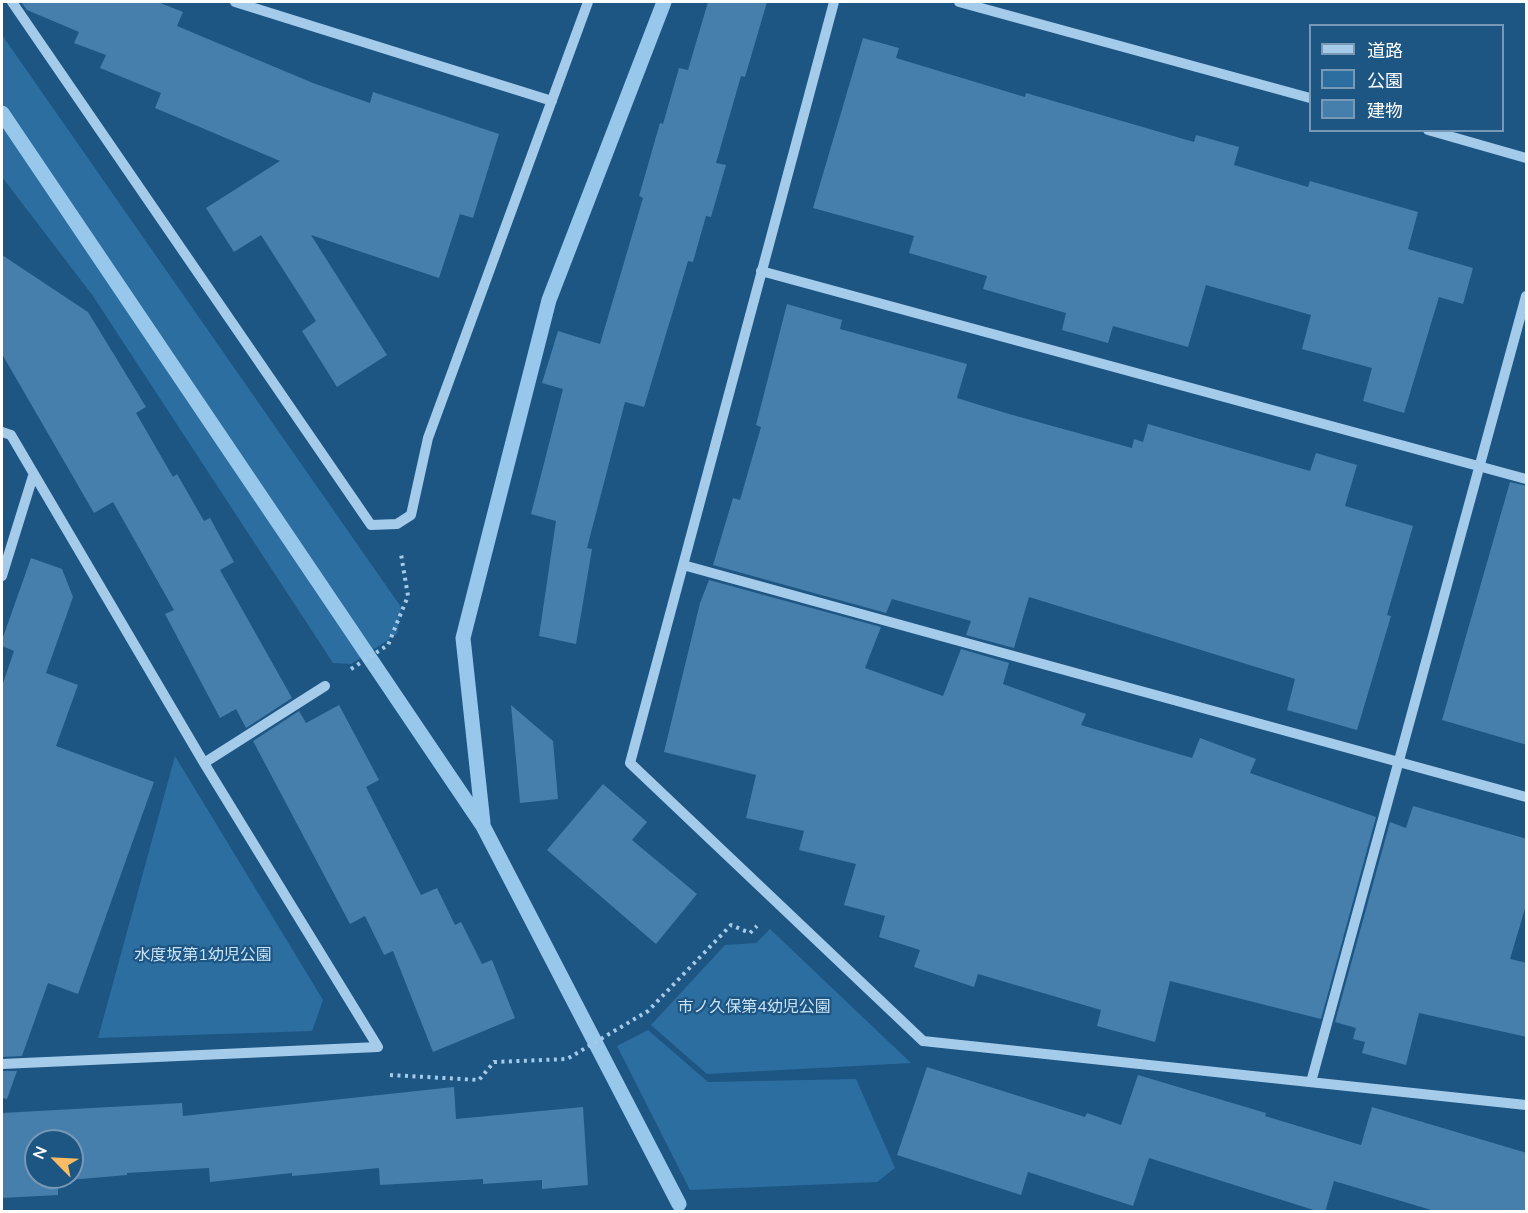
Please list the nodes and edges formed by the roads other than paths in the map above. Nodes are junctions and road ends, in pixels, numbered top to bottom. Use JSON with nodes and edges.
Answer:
{"nodes":[{"id":1,"x":12,"y":2,"type":"edge"},
{"id":2,"x":235,"y":2,"type":"edge"},
{"id":3,"x":588,"y":2,"type":"edge"},
{"id":4,"x":834,"y":2,"type":"edge"},
{"id":5,"x":958,"y":2,"type":"edge"},
{"id":6,"x":1309,"y":97,"type":"edge"},
{"id":7,"x":552,"y":101,"type":"junction"},
{"id":8,"x":1435,"y":132,"type":"edge"},
{"id":9,"x":1527,"y":158,"type":"edge"},
{"id":10,"x":761,"y":272,"type":"junction"},
{"id":11,"x":1527,"y":296,"type":"edge"},
{"id":12,"x":2,"y":432,"type":"edge"},
{"id":13,"x":1479,"y":466,"type":"junction"},
{"id":14,"x":33,"y":476,"type":"junction"},
{"id":15,"x":1527,"y":479,"type":"edge"},
{"id":16,"x":683,"y":565,"type":"junction"},
{"id":17,"x":2,"y":576,"type":"edge"},
{"id":18,"x":325,"y":686,"type":"dead end"},
{"id":19,"x":1399,"y":762,"type":"junction"},
{"id":20,"x":204,"y":763,"type":"junction"},
{"id":21,"x":1527,"y":797,"type":"edge"},
{"id":22,"x":2,"y":1064,"type":"edge"},
{"id":23,"x":1311,"y":1082,"type":"junction"},
{"id":24,"x":1527,"y":1105,"type":"edge"}],
"edges":[{"from":1,"to":7,"type":"street"},
{"from":2,"to":7,"type":"street"},
{"from":3,"to":7,"type":"street"},
{"from":4,"to":10,"type":"street"},
{"from":5,"to":6,"type":"street"},
{"from":8,"to":9,"type":"street"},
{"from":10,"to":13,"type":"street"},
{"from":10,"to":16,"type":"street"},
{"from":11,"to":13,"type":"street"},
{"from":12,"to":14,"type":"street"},
{"from":13,"to":15,"type":"street"},
{"from":13,"to":19,"type":"street"},
{"from":14,"to":17,"type":"street"},
{"from":14,"to":20,"type":"street"},
{"from":16,"to":19,"type":"street"},
{"from":16,"to":23,"type":"street"},
{"from":18,"to":20,"type":"street"},
{"from":19,"to":21,"type":"street"},
{"from":19,"to":23,"type":"street"},
{"from":20,"to":22,"type":"street"},
{"from":23,"to":24,"type":"street"}]}
